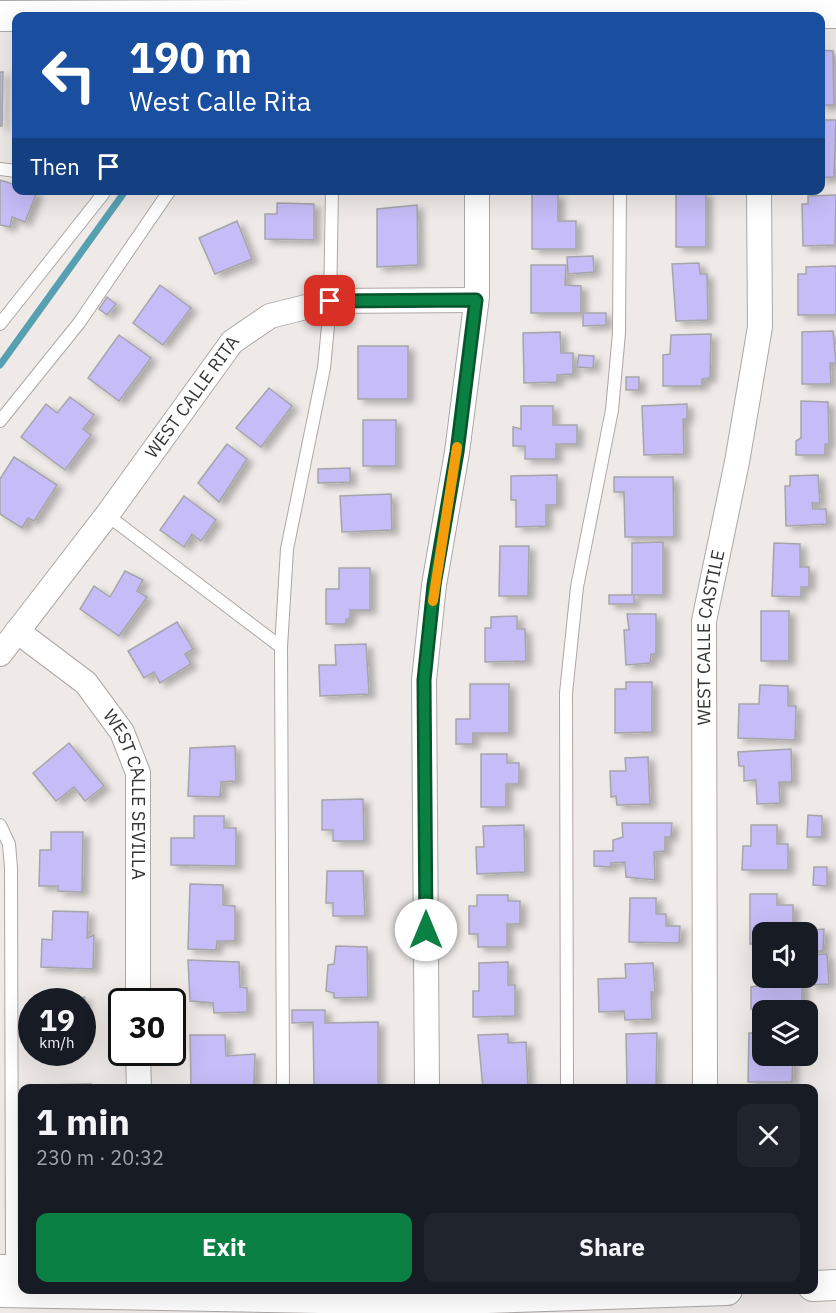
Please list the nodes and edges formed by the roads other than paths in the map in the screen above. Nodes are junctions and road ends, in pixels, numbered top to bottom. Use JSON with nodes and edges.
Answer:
{"nodes":[{"id":1,"x":478,"y":10,"type":"edge"},
{"id":2,"x":621,"y":10,"type":"edge"},
{"id":3,"x":759,"y":10,"type":"edge"},
{"id":4,"x":430,"y":12,"type":"edge"},
{"id":5,"x":810,"y":12,"type":"edge"},
{"id":6,"x":103,"y":195,"type":"edge"},
{"id":7,"x":167,"y":195,"type":"edge"},
{"id":8,"x":332,"y":195,"type":"edge"},
{"id":9,"x":477,"y":195,"type":"edge"},
{"id":10,"x":620,"y":195,"type":"edge"},
{"id":11,"x":759,"y":195,"type":"edge"},
{"id":12,"x":476,"y":300,"type":"junction"},
{"id":13,"x":330,"y":301,"type":"junction"},
{"id":14,"x":0,"y":324,"type":"edge"},
{"id":15,"x":0,"y":421,"type":"edge"},
{"id":16,"x":107,"y":515,"type":"junction"},
{"id":17,"x":17,"y":631,"type":"junction"},
{"id":18,"x":281,"y":647,"type":"junction"},
{"id":19,"x":0,"y":654,"type":"edge"},
{"id":20,"x":0,"y":825,"type":"edge"},
{"id":21,"x":138,"y":988,"type":"edge"},
{"id":22,"x":138,"y":1066,"type":"edge"},
{"id":23,"x":139,"y":1084,"type":"edge"},
{"id":24,"x":283,"y":1084,"type":"edge"},
{"id":25,"x":427,"y":1084,"type":"edge"},
{"id":26,"x":567,"y":1084,"type":"edge"},
{"id":27,"x":705,"y":1084,"type":"edge"},
{"id":28,"x":6,"y":1129,"type":"edge"},
{"id":29,"x":6,"y":1280,"type":"edge"},
{"id":30,"x":818,"y":1286,"type":"edge"},
{"id":31,"x":836,"y":1286,"type":"edge"},
{"id":32,"x":235,"y":1294,"type":"edge"},
{"id":33,"x":539,"y":1294,"type":"edge"},
{"id":34,"x":283,"y":1295,"type":"edge"},
{"id":35,"x":426,"y":1301,"type":"edge"}],
"edges":[{"from":1,"to":2,"type":"street"},
{"from":1,"to":4,"type":"street"},
{"from":2,"to":3,"type":"street"},
{"from":3,"to":5,"type":"street"},
{"from":6,"to":14,"type":"lane"},
{"from":7,"to":15,"type":"lane"},
{"from":8,"to":13,"type":"lane"},
{"from":9,"to":12,"type":"street"},
{"from":10,"to":26,"type":"lane"},
{"from":11,"to":27,"type":"street","name":"WEST CALLE CASTILE"},
{"from":12,"to":13,"type":"street","name":"WEST CALLE RITA"},
{"from":12,"to":25,"type":"street"},
{"from":13,"to":16,"type":"street","name":"WEST CALLE RITA"},
{"from":13,"to":18,"type":"lane"},
{"from":16,"to":17,"type":"street","name":"WEST CALLE RITA"},
{"from":16,"to":18,"type":"lane"},
{"from":17,"to":19,"type":"street","name":"WEST CALLE RITA"},
{"from":17,"to":21,"type":"street","name":"WEST CALLE SEVILLA"},
{"from":18,"to":24,"type":"lane"},
{"from":20,"to":28,"type":"lane"},
{"from":22,"to":23,"type":"street"},
{"from":28,"to":29,"type":"lane"},
{"from":30,"to":31,"type":"street"},
{"from":32,"to":34,"type":"street"},
{"from":33,"to":35,"type":"street"},
{"from":34,"to":35,"type":"street"}]}
